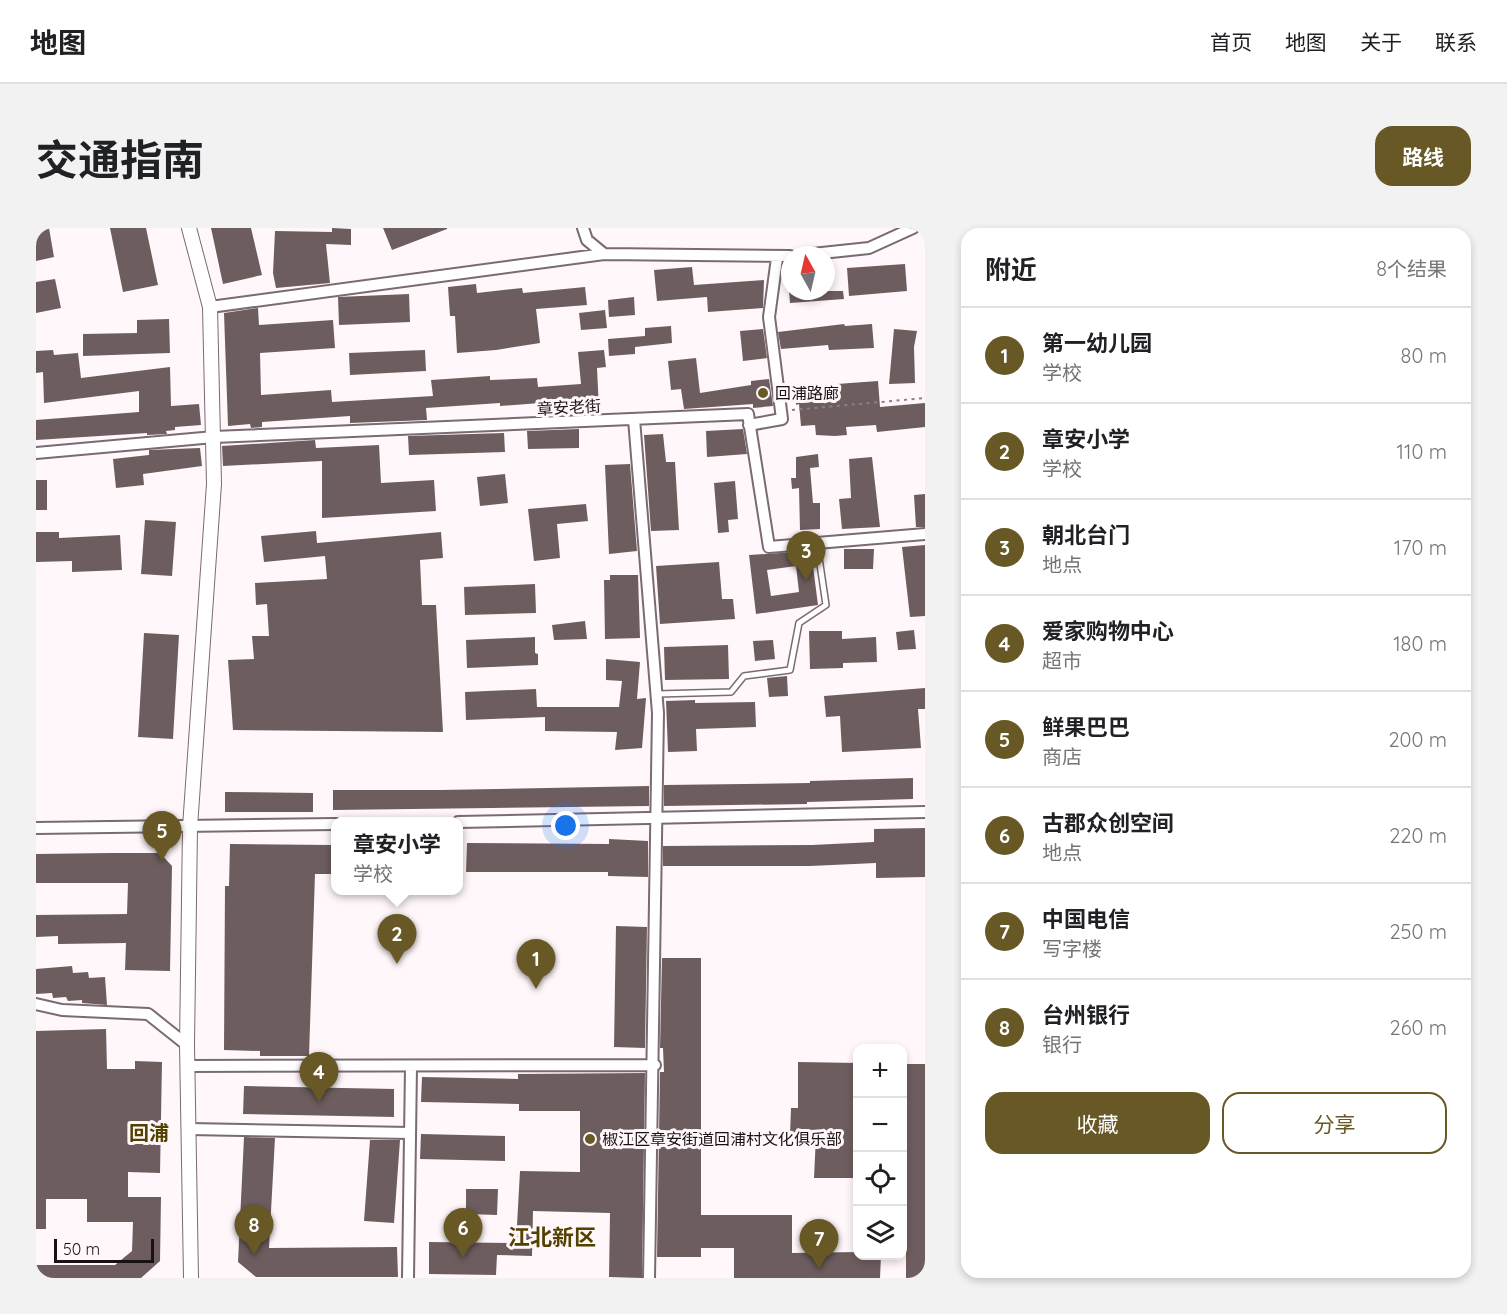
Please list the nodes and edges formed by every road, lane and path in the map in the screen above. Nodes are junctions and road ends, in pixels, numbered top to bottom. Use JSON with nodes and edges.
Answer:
{"nodes":[{"id":1,"x":189,"y":228,"type":"edge"},
{"id":2,"x":583,"y":228,"type":"edge"},
{"id":3,"x":913,"y":228,"type":"edge"},
{"id":4,"x":835,"y":252,"type":"edge"},
{"id":5,"x":604,"y":254,"type":"junction"},
{"id":6,"x":781,"y":257,"type":"edge"},
{"id":7,"x":777,"y":258,"type":"junction"},
{"id":8,"x":210,"y":307,"type":"junction"},
{"id":9,"x":925,"y":398,"type":"edge"},
{"id":10,"x":781,"y":411,"type":"junction"},
{"id":11,"x":634,"y":419,"type":"junction"},
{"id":12,"x":748,"y":419,"type":"junction"},
{"id":13,"x":214,"y":437,"type":"junction"},
{"id":14,"x":36,"y":453,"type":"edge"},
{"id":15,"x":925,"y":534,"type":"edge"},
{"id":16,"x":817,"y":543,"type":"junction"},
{"id":17,"x":657,"y":694,"type":"junction"},
{"id":18,"x":925,"y":812,"type":"edge"},
{"id":19,"x":658,"y":818,"type":"junction"},
{"id":20,"x":463,"y":822,"type":"edge"},
{"id":21,"x":331,"y":824,"type":"edge"},
{"id":22,"x":190,"y":827,"type":"junction"},
{"id":23,"x":36,"y":828,"type":"edge"},
{"id":24,"x":36,"y":1004,"type":"edge"},
{"id":25,"x":187,"y":1045,"type":"junction"},
{"id":26,"x":654,"y":1065,"type":"junction"},
{"id":27,"x":188,"y":1066,"type":"junction"},
{"id":28,"x":411,"y":1067,"type":"junction"},
{"id":29,"x":189,"y":1129,"type":"junction"},
{"id":30,"x":410,"y":1133,"type":"junction"},
{"id":31,"x":191,"y":1278,"type":"edge"},
{"id":32,"x":408,"y":1278,"type":"edge"},
{"id":33,"x":649,"y":1278,"type":"edge"}],
"edges":[{"from":1,"to":8,"type":"street"},
{"from":2,"to":5,"type":"street"},
{"from":3,"to":4,"type":"street"},
{"from":5,"to":7,"type":"street"},
{"from":5,"to":8,"type":"street"},
{"from":6,"to":7,"type":"street"},
{"from":7,"to":10,"type":"street"},
{"from":8,"to":13,"type":"street"},
{"from":9,"to":10,"type":"path"},
{"from":10,"to":12,"type":"street","name":"章安老街"},
{"from":11,"to":12,"type":"street","name":"章安老街"},
{"from":11,"to":13,"type":"street","name":"章安老街"},
{"from":11,"to":17,"type":"street"},
{"from":12,"to":16,"type":"street"},
{"from":13,"to":14,"type":"street","name":"章安老街"},
{"from":13,"to":22,"type":"street"},
{"from":15,"to":16,"type":"street"},
{"from":16,"to":17,"type":"lane"},
{"from":17,"to":19,"type":"street"},
{"from":18,"to":19,"type":"street"},
{"from":19,"to":20,"type":"street"},
{"from":19,"to":26,"type":"street"},
{"from":21,"to":22,"type":"street"},
{"from":22,"to":23,"type":"street"},
{"from":22,"to":25,"type":"street"},
{"from":24,"to":25,"type":"street"},
{"from":25,"to":27,"type":"street"},
{"from":26,"to":28,"type":"street"},
{"from":26,"to":33,"type":"street"},
{"from":27,"to":28,"type":"street"},
{"from":27,"to":29,"type":"street"},
{"from":28,"to":30,"type":"street"},
{"from":29,"to":30,"type":"street"},
{"from":29,"to":31,"type":"street"},
{"from":30,"to":32,"type":"street"}]}
